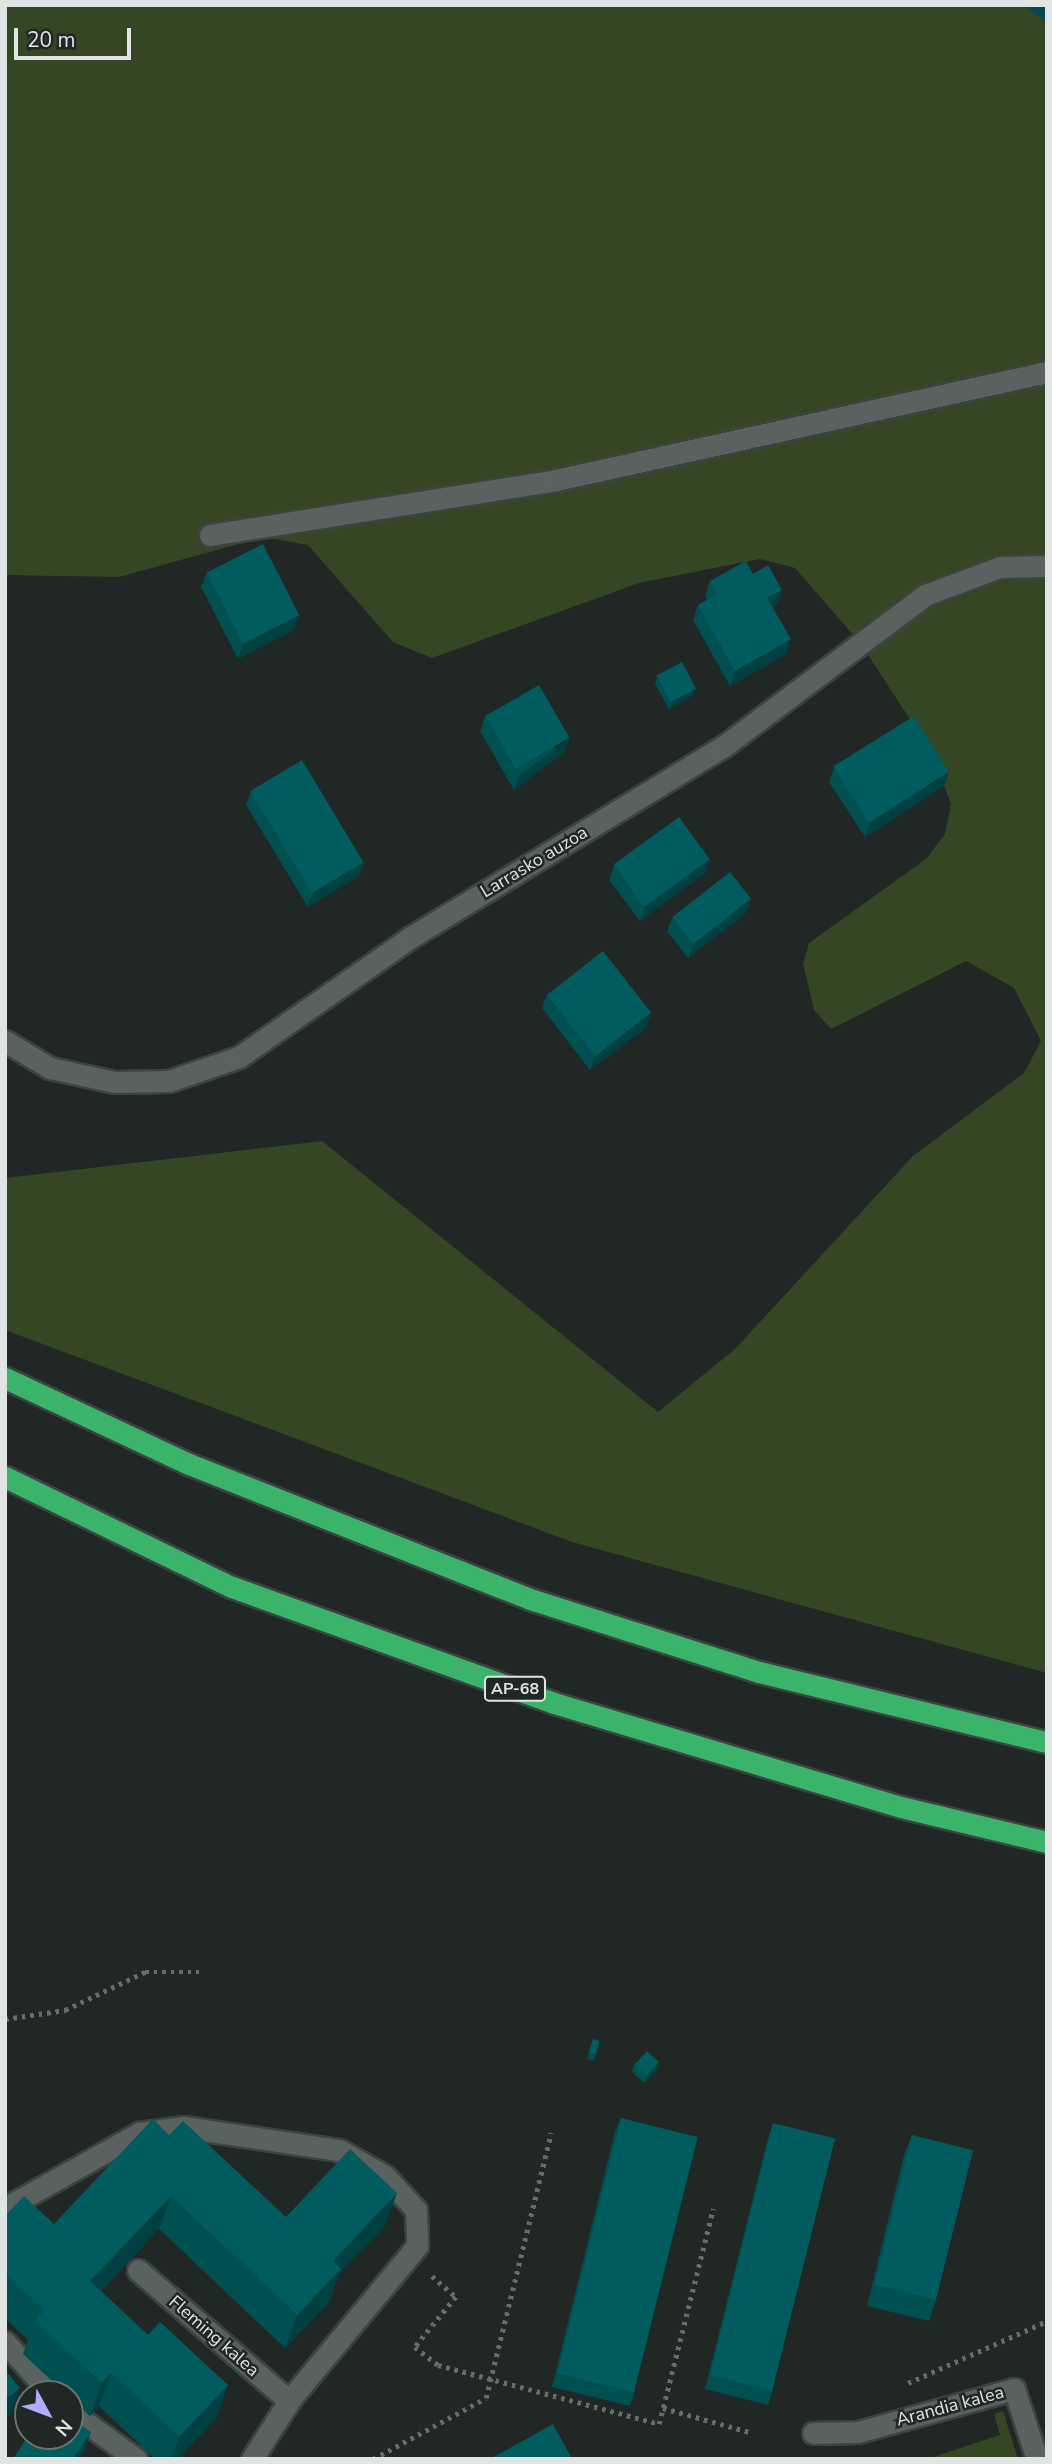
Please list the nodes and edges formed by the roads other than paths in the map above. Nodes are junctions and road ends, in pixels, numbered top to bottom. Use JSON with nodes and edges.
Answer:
{"nodes":[{"id":1,"x":1047,"y":372,"type":"edge"},
{"id":2,"x":210,"y":535,"type":"dead end"},
{"id":3,"x":1047,"y":566,"type":"edge"},
{"id":4,"x":5,"y":1041,"type":"edge"},
{"id":5,"x":5,"y":1378,"type":"edge"},
{"id":6,"x":5,"y":1476,"type":"edge"},
{"id":7,"x":1047,"y":1742,"type":"edge"},
{"id":8,"x":1047,"y":1842,"type":"edge"},
{"id":9,"x":5,"y":2208,"type":"edge"},
{"id":10,"x":138,"y":2270,"type":"edge"},
{"id":11,"x":5,"y":2342,"type":"edge"},
{"id":12,"x":39,"y":2380,"type":"edge"},
{"id":13,"x":289,"y":2401,"type":"junction"},
{"id":14,"x":84,"y":2422,"type":"edge"},
{"id":15,"x":813,"y":2433,"type":"dead end"},
{"id":16,"x":131,"y":2457,"type":"edge"},
{"id":17,"x":252,"y":2459,"type":"edge"},
{"id":18,"x":1037,"y":2459,"type":"edge"}],
"edges":[{"from":1,"to":2,"type":"street"},
{"from":3,"to":4,"type":"street","name":"Larrasko auzoa"},
{"from":5,"to":7,"type":"highway"},
{"from":6,"to":8,"type":"highway","number":"AP-68"},
{"from":9,"to":13,"type":"street"},
{"from":10,"to":13,"type":"street","name":"Fleming kalea"},
{"from":11,"to":12,"type":"street"},
{"from":13,"to":17,"type":"street"},
{"from":14,"to":16,"type":"street"},
{"from":15,"to":18,"type":"street","name":"Arandia kalea"}]}
